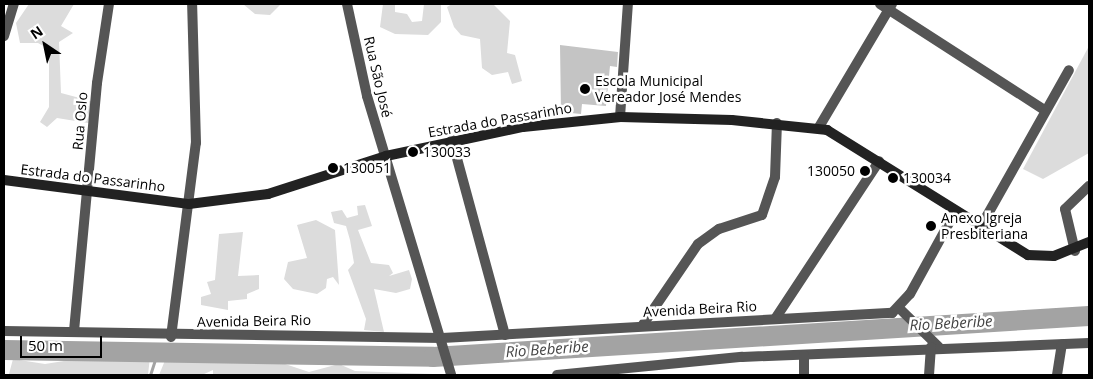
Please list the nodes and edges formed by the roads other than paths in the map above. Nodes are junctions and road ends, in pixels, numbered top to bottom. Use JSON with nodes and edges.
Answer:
{"nodes":[{"id":1,"x":14,"y":4,"type":"edge"},
{"id":2,"x":109,"y":4,"type":"edge"},
{"id":3,"x":192,"y":4,"type":"edge"},
{"id":4,"x":347,"y":4,"type":"edge"},
{"id":5,"x":628,"y":4,"type":"edge"},
{"id":6,"x":887,"y":6,"type":"edge"},
{"id":7,"x":4,"y":36,"type":"edge"},
{"id":8,"x":1069,"y":70,"type":"dead end"},
{"id":9,"x":1046,"y":110,"type":"junction"},
{"id":10,"x":620,"y":117,"type":"junction"},
{"id":11,"x":778,"y":123,"type":"junction"},
{"id":12,"x":819,"y":127,"type":"junction"},
{"id":13,"x":452,"y":140,"type":"junction"},
{"id":14,"x":386,"y":156,"type":"junction"},
{"id":15,"x":879,"y":162,"type":"junction"},
{"id":16,"x":4,"y":180,"type":"edge"},
{"id":17,"x":1089,"y":186,"type":"edge"},
{"id":18,"x":88,"y":190,"type":"junction"},
{"id":19,"x":188,"y":204,"type":"junction"},
{"id":20,"x":955,"y":212,"type":"junction"},
{"id":21,"x":980,"y":228,"type":"junction"},
{"id":22,"x":1089,"y":242,"type":"edge"},
{"id":23,"x":1075,"y":251,"type":"junction"},
{"id":24,"x":898,"y":310,"type":"junction"},
{"id":25,"x":775,"y":319,"type":"junction"},
{"id":26,"x":642,"y":326,"type":"junction"},
{"id":27,"x":4,"y":331,"type":"edge"},
{"id":28,"x":74,"y":331,"type":"junction"},
{"id":29,"x":505,"y":335,"type":"junction"},
{"id":30,"x":171,"y":336,"type":"junction"},
{"id":31,"x":1089,"y":342,"type":"edge"},
{"id":32,"x":442,"y":343,"type":"junction"},
{"id":33,"x":934,"y":344,"type":"junction"},
{"id":34,"x":1062,"y":344,"type":"junction"},
{"id":35,"x":804,"y":355,"type":"junction"},
{"id":36,"x":451,"y":375,"type":"edge"},
{"id":37,"x":558,"y":375,"type":"edge"},
{"id":38,"x":804,"y":375,"type":"edge"},
{"id":39,"x":929,"y":375,"type":"edge"},
{"id":40,"x":1057,"y":375,"type":"edge"}],
"edges":[{"from":1,"to":7,"type":"street"},
{"from":2,"to":18,"type":"street","name":"Rua Oslo"},
{"from":3,"to":19,"type":"street"},
{"from":4,"to":14,"type":"street","name":"Rua São José"},
{"from":5,"to":10,"type":"street"},
{"from":6,"to":9,"type":"street"},
{"from":6,"to":12,"type":"street"},
{"from":8,"to":9,"type":"street"},
{"from":9,"to":21,"type":"street"},
{"from":10,"to":11,"type":"street","name":"Estrada do Passarinho"},
{"from":10,"to":13,"type":"street","name":"Estrada do Passarinho"},
{"from":11,"to":12,"type":"street","name":"Estrada do Passarinho"},
{"from":11,"to":26,"type":"street"},
{"from":12,"to":15,"type":"street","name":"Estrada do Passarinho"},
{"from":13,"to":14,"type":"street","name":"Estrada do Passarinho"},
{"from":13,"to":29,"type":"street"},
{"from":14,"to":19,"type":"street","name":"Estrada do Passarinho"},
{"from":14,"to":32,"type":"street","name":"Rua São José"},
{"from":15,"to":20,"type":"street","name":"Estrada do Passarinho"},
{"from":15,"to":25,"type":"street"},
{"from":16,"to":18,"type":"street","name":"Estrada do Passarinho"},
{"from":17,"to":23,"type":"street"},
{"from":18,"to":19,"type":"street","name":"Estrada do Passarinho"},
{"from":18,"to":28,"type":"street","name":"Rua Oslo"},
{"from":19,"to":30,"type":"street"},
{"from":20,"to":21,"type":"street","name":"Estrada do Passarinho"},
{"from":20,"to":24,"type":"street"},
{"from":21,"to":23,"type":"street","name":"Estrada do Passarinho"},
{"from":22,"to":23,"type":"street","name":"Estrada do Passarinho"},
{"from":24,"to":25,"type":"street","name":"Avenida Beira Rio"},
{"from":24,"to":33,"type":"street"},
{"from":25,"to":26,"type":"street","name":"Avenida Beira Rio"},
{"from":26,"to":29,"type":"street","name":"Avenida Beira Rio"},
{"from":27,"to":28,"type":"street","name":"Avenida Beira Rio"},
{"from":28,"to":30,"type":"street","name":"Avenida Beira Rio"},
{"from":29,"to":32,"type":"street","name":"Avenida Beira Rio"},
{"from":30,"to":32,"type":"street","name":"Avenida Beira Rio"},
{"from":31,"to":34,"type":"street"},
{"from":32,"to":36,"type":"street","name":"Rua São José"},
{"from":33,"to":34,"type":"street"},
{"from":33,"to":35,"type":"street"},
{"from":33,"to":39,"type":"street"},
{"from":34,"to":40,"type":"street"},
{"from":35,"to":37,"type":"street"},
{"from":35,"to":38,"type":"street"}]}
